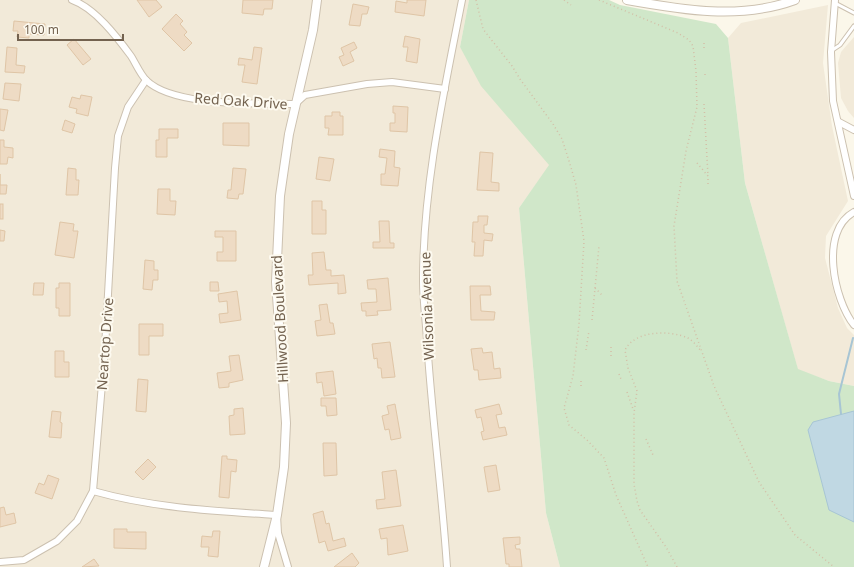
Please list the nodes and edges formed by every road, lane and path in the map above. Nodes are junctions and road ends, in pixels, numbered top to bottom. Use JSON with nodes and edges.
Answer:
{"nodes":[{"id":1,"x":72,"y":0,"type":"edge"},
{"id":2,"x":317,"y":0,"type":"edge"},
{"id":3,"x":462,"y":0,"type":"edge"},
{"id":4,"x":476,"y":0,"type":"edge"},
{"id":5,"x":564,"y":0,"type":"edge"},
{"id":6,"x":599,"y":0,"type":"edge"},
{"id":7,"x":627,"y":0,"type":"edge"},
{"id":8,"x":795,"y":0,"type":"edge"},
{"id":9,"x":835,"y":1,"type":"edge"},
{"id":10,"x":571,"y":5,"type":"dead end"},
{"id":11,"x":854,"y":13,"type":"edge"},
{"id":12,"x":854,"y":26,"type":"edge"},
{"id":13,"x":704,"y":44,"type":"dead end"},
{"id":14,"x":704,"y":51,"type":"dead end"},
{"id":15,"x":832,"y":51,"type":"junction"},
{"id":16,"x":705,"y":74,"type":"dead end"},
{"id":17,"x":705,"y":78,"type":"dead end"},
{"id":18,"x":146,"y":80,"type":"junction"},
{"id":19,"x":445,"y":89,"type":"junction"},
{"id":20,"x":295,"y":104,"type":"junction"},
{"id":21,"x":704,"y":104,"type":"dead end"},
{"id":22,"x":839,"y":122,"type":"junction"},
{"id":23,"x":854,"y":130,"type":"edge"},
{"id":24,"x":697,"y":163,"type":"dead end"},
{"id":25,"x":708,"y":176,"type":"junction"},
{"id":26,"x":708,"y":185,"type":"dead end"},
{"id":27,"x":854,"y":196,"type":"edge"},
{"id":28,"x":854,"y":212,"type":"edge"},
{"id":29,"x":599,"y":246,"type":"dead end"},
{"id":30,"x":595,"y":288,"type":"junction"},
{"id":31,"x":602,"y":295,"type":"dead end"},
{"id":32,"x":592,"y":320,"type":"dead end"},
{"id":33,"x":854,"y":325,"type":"edge"},
{"id":34,"x":589,"y":331,"type":"dead end"},
{"id":35,"x":611,"y":344,"type":"dead end"},
{"id":36,"x":586,"y":350,"type":"dead end"},
{"id":37,"x":701,"y":351,"type":"junction"},
{"id":38,"x":611,"y":356,"type":"dead end"},
{"id":39,"x":619,"y":374,"type":"dead end"},
{"id":40,"x":621,"y":379,"type":"dead end"},
{"id":41,"x":581,"y":381,"type":"dead end"},
{"id":42,"x":581,"y":386,"type":"dead end"},
{"id":43,"x":627,"y":392,"type":"dead end"},
{"id":44,"x":634,"y":410,"type":"junction"},
{"id":45,"x":646,"y":439,"type":"dead end"},
{"id":46,"x":653,"y":455,"type":"dead end"},
{"id":47,"x":93,"y":491,"type":"junction"},
{"id":48,"x":277,"y":516,"type":"junction"},
{"id":49,"x":0,"y":562,"type":"edge"},
{"id":50,"x":264,"y":567,"type":"edge"},
{"id":51,"x":288,"y":567,"type":"edge"},
{"id":52,"x":447,"y":567,"type":"edge"},
{"id":53,"x":648,"y":567,"type":"edge"},
{"id":54,"x":677,"y":567,"type":"edge"},
{"id":55,"x":834,"y":567,"type":"edge"}],
"edges":[{"from":1,"to":18,"type":"street","name":"Red Oak Drive"},
{"from":2,"to":20,"type":"street","name":"Hillwood Boulevard"},
{"from":3,"to":19,"type":"street","name":"Wilsonia Avenue"},
{"from":4,"to":53,"type":"path"},
{"from":5,"to":10,"type":"path"},
{"from":6,"to":37,"type":"path"},
{"from":7,"to":8,"type":"street"},
{"from":9,"to":11,"type":"lane"},
{"from":9,"to":15,"type":"street"},
{"from":12,"to":15,"type":"lane"},
{"from":13,"to":14,"type":"path"},
{"from":15,"to":22,"type":"street"},
{"from":16,"to":17,"type":"path"},
{"from":18,"to":20,"type":"street","name":"Red Oak Drive"},
{"from":18,"to":47,"type":"street","name":"Neartop Drive"},
{"from":19,"to":20,"type":"street","name":"Red Oak Drive"},
{"from":19,"to":52,"type":"street","name":"Wilsonia Avenue"},
{"from":20,"to":48,"type":"street","name":"Hillwood Boulevard"},
{"from":21,"to":25,"type":"path"},
{"from":22,"to":23,"type":"street"},
{"from":22,"to":27,"type":"street"},
{"from":24,"to":25,"type":"path"},
{"from":25,"to":26,"type":"path"},
{"from":28,"to":33,"type":"street"},
{"from":29,"to":30,"type":"path"},
{"from":30,"to":31,"type":"path"},
{"from":30,"to":32,"type":"path"},
{"from":34,"to":36,"type":"path"},
{"from":35,"to":38,"type":"path"},
{"from":37,"to":44,"type":"path"},
{"from":37,"to":55,"type":"path"},
{"from":39,"to":40,"type":"path"},
{"from":41,"to":42,"type":"path"},
{"from":43,"to":44,"type":"path"},
{"from":44,"to":54,"type":"path"},
{"from":45,"to":46,"type":"path"},
{"from":47,"to":48,"type":"street"},
{"from":47,"to":49,"type":"street","name":"Neartop Drive"},
{"from":48,"to":50,"type":"street","name":"Hillwood Boulevard"},
{"from":48,"to":51,"type":"street"}]}
